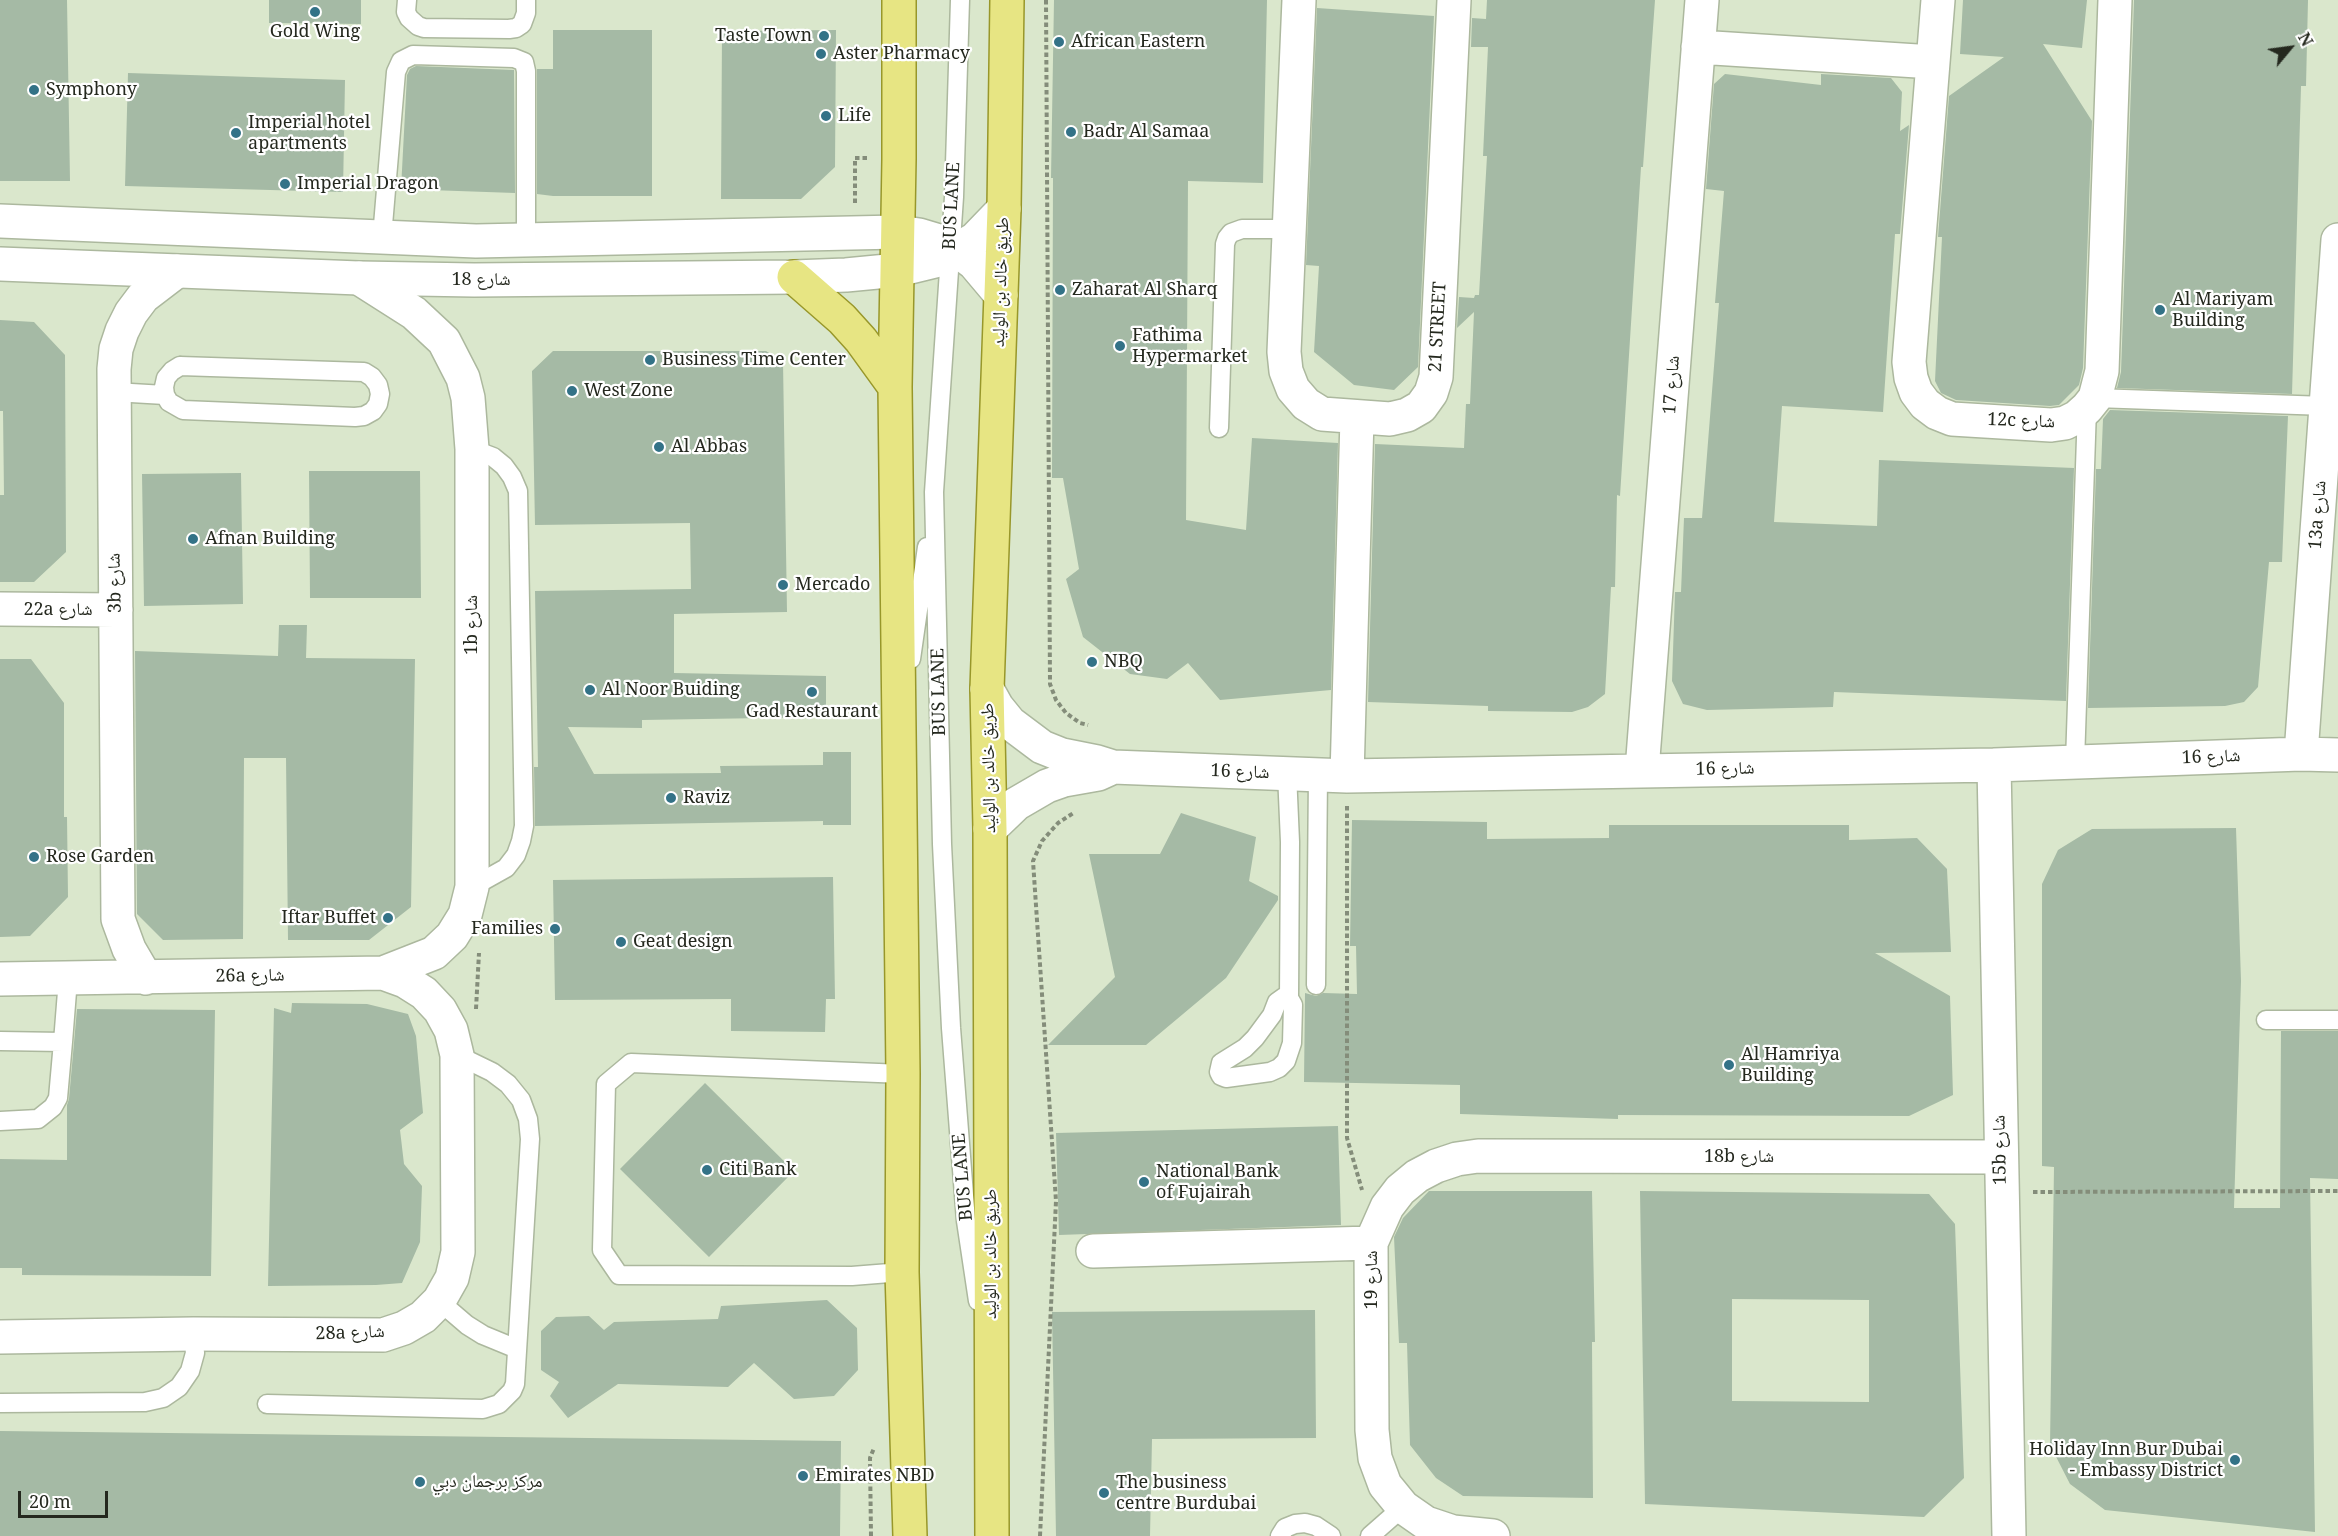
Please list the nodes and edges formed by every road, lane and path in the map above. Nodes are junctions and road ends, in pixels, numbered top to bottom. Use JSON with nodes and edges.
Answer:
{"nodes":[{"id":1,"x":406,"y":0,"type":"edge"},
{"id":2,"x":526,"y":0,"type":"edge"},
{"id":3,"x":899,"y":0,"type":"edge"},
{"id":4,"x":960,"y":0,"type":"edge"},
{"id":5,"x":1007,"y":0,"type":"edge"},
{"id":6,"x":1047,"y":0,"type":"edge"},
{"id":7,"x":1299,"y":0,"type":"edge"},
{"id":8,"x":1454,"y":0,"type":"edge"},
{"id":9,"x":1702,"y":0,"type":"edge"},
{"id":10,"x":1938,"y":0,"type":"edge"},
{"id":11,"x":2115,"y":0,"type":"edge"},
{"id":12,"x":1698,"y":47,"type":"junction"},
{"id":13,"x":1933,"y":62,"type":"junction"},
{"id":14,"x":1004,"y":209,"type":"junction"},
{"id":15,"x":0,"y":221,"type":"edge"},
{"id":16,"x":1289,"y":229,"type":"junction"},
{"id":17,"x":898,"y":232,"type":"junction"},
{"id":18,"x":382,"y":237,"type":"junction"},
{"id":19,"x":526,"y":240,"type":"junction"},
{"id":20,"x":2338,"y":240,"type":"edge"},
{"id":21,"x":952,"y":251,"type":"junction"},
{"id":22,"x":0,"y":264,"type":"edge"},
{"id":23,"x":898,"y":270,"type":"junction"},
{"id":24,"x":177,"y":271,"type":"junction"},
{"id":25,"x":794,"y":277,"type":"junction"},
{"id":26,"x":359,"y":278,"type":"junction"},
{"id":27,"x":1000,"y":295,"type":"junction"},
{"id":28,"x":895,"y":387,"type":"junction"},
{"id":29,"x":114,"y":392,"type":"junction"},
{"id":30,"x":165,"y":396,"type":"junction"},
{"id":31,"x":2091,"y":403,"type":"junction"},
{"id":32,"x":2326,"y":406,"type":"junction"},
{"id":33,"x":1358,"y":418,"type":"junction"},
{"id":34,"x":1219,"y":428,"type":"dead end"},
{"id":35,"x":472,"y":449,"type":"junction"},
{"id":36,"x":934,"y":492,"type":"junction"},
{"id":37,"x":0,"y":609,"type":"edge"},
{"id":38,"x":116,"y":610,"type":"junction"},
{"id":39,"x":987,"y":689,"type":"junction"},
{"id":40,"x":899,"y":748,"type":"junction"},
{"id":41,"x":2301,"y":754,"type":"junction"},
{"id":42,"x":2338,"y":755,"type":"edge"},
{"id":43,"x":2075,"y":762,"type":"junction"},
{"id":44,"x":1105,"y":764,"type":"junction"},
{"id":45,"x":1994,"y":765,"type":"junction"},
{"id":46,"x":1642,"y":770,"type":"junction"},
{"id":47,"x":1317,"y":775,"type":"junction"},
{"id":48,"x":1077,"y":811,"type":"dead end"},
{"id":49,"x":990,"y":829,"type":"junction"},
{"id":50,"x":468,"y":901,"type":"junction"},
{"id":51,"x":118,"y":919,"type":"junction"},
{"id":52,"x":383,"y":974,"type":"junction"},
{"id":53,"x":146,"y":978,"type":"junction"},
{"id":54,"x":0,"y":979,"type":"edge"},
{"id":55,"x":75,"y":979,"type":"junction"},
{"id":56,"x":1316,"y":985,"type":"dead end"},
{"id":57,"x":1289,"y":998,"type":"junction"},
{"id":58,"x":2266,"y":1020,"type":"dead end"},
{"id":59,"x":2338,"y":1020,"type":"edge"},
{"id":60,"x":0,"y":1041,"type":"edge"},
{"id":61,"x":63,"y":1042,"type":"junction"},
{"id":62,"x":454,"y":1043,"type":"junction"},
{"id":63,"x":903,"y":1074,"type":"junction"},
{"id":64,"x":0,"y":1121,"type":"edge"},
{"id":65,"x":1478,"y":1156,"type":"joint"},
{"id":66,"x":2000,"y":1157,"type":"junction"},
{"id":67,"x":2338,"y":1191,"type":"edge"},
{"id":68,"x":2001,"y":1192,"type":"junction"},
{"id":69,"x":1375,"y":1234,"type":"junction"},
{"id":70,"x":1094,"y":1251,"type":"dead end"},
{"id":71,"x":902,"y":1272,"type":"junction"},
{"id":72,"x":439,"y":1301,"type":"junction"},
{"id":73,"x":193,"y":1334,"type":"junction"},
{"id":74,"x":0,"y":1337,"type":"edge"},
{"id":75,"x":517,"y":1349,"type":"junction"},
{"id":76,"x":991,"y":1382,"type":"junction"},
{"id":77,"x":0,"y":1403,"type":"edge"},
{"id":78,"x":267,"y":1404,"type":"dead end"},
{"id":79,"x":1403,"y":1507,"type":"junction"},
{"id":80,"x":910,"y":1536,"type":"edge"},
{"id":81,"x":992,"y":1536,"type":"edge"},
{"id":82,"x":1040,"y":1536,"type":"edge"},
{"id":83,"x":1280,"y":1536,"type":"edge"},
{"id":84,"x":1331,"y":1536,"type":"edge"},
{"id":85,"x":1370,"y":1536,"type":"edge"},
{"id":86,"x":1493,"y":1536,"type":"edge"},
{"id":87,"x":2009,"y":1536,"type":"edge"}],
"edges":[{"from":1,"to":2,"type":"lane"},
{"from":3,"to":17,"type":"main road"},
{"from":4,"to":21,"type":"lane","name":"BUS LANE"},
{"from":5,"to":14,"type":"main road","name":"طريق خالد بن الوليد"},
{"from":6,"to":44,"type":"path"},
{"from":7,"to":16,"type":"street","name":"21 STREET"},
{"from":8,"to":33,"type":"street","name":"21 STREET"},
{"from":9,"to":12,"type":"street","name":"شارع 17"},
{"from":10,"to":13,"type":"street","name":"12c شارع"},
{"from":11,"to":31,"type":"street"},
{"from":12,"to":13,"type":"street"},
{"from":12,"to":46,"type":"street","name":"شارع 17"},
{"from":13,"to":31,"type":"street","name":"12c شارع"},
{"from":14,"to":21,"type":"street","name":"شارع 18"},
{"from":14,"to":27,"type":"main road","name":"طريق خالد بن الوليد"},
{"from":15,"to":18,"type":"street"},
{"from":16,"to":33,"type":"street","name":"21 STREET"},
{"from":16,"to":34,"type":"lane"},
{"from":17,"to":19,"type":"street"},
{"from":17,"to":21,"type":"street"},
{"from":17,"to":23,"type":"main road"},
{"from":18,"to":19,"type":"street"},
{"from":18,"to":19,"type":"lane"},
{"from":20,"to":32,"type":"street","name":"13a شارع"},
{"from":21,"to":23,"type":"street","name":"شارع 18"},
{"from":21,"to":27,"type":"street"},
{"from":21,"to":36,"type":"lane","name":"BUS LANE"},
{"from":22,"to":24,"type":"street","name":"شارع 18"},
{"from":23,"to":25,"type":"street","name":"شارع 18"},
{"from":23,"to":28,"type":"main road"},
{"from":24,"to":26,"type":"street","name":"شارع 18"},
{"from":24,"to":29,"type":"street","name":"3b شارع"},
{"from":25,"to":26,"type":"street","name":"شارع 18"},
{"from":25,"to":28,"type":"main road"},
{"from":26,"to":35,"type":"street","name":"1b شارع"},
{"from":27,"to":39,"type":"main road","name":"طريق خالد بن الوليد"},
{"from":28,"to":40,"type":"main road"},
{"from":29,"to":30,"type":"lane"},
{"from":29,"to":38,"type":"street","name":"3b شارع"},
{"from":30,"to":30,"type":"lane"},
{"from":31,"to":32,"type":"lane"},
{"from":31,"to":43,"type":"lane"},
{"from":32,"to":41,"type":"street","name":"13a شارع"},
{"from":33,"to":47,"type":"street"},
{"from":35,"to":50,"type":"street","name":"1b شارع"},
{"from":35,"to":50,"type":"lane"},
{"from":36,"to":40,"type":"lane"},
{"from":36,"to":76,"type":"lane","name":"BUS LANE"},
{"from":37,"to":38,"type":"street","name":"22a شارع"},
{"from":38,"to":51,"type":"street","name":"3b شارع"},
{"from":39,"to":44,"type":"street","name":"شارع 16"},
{"from":39,"to":49,"type":"main road","name":"طريق خالد بن الوليد"},
{"from":40,"to":63,"type":"main road"},
{"from":41,"to":42,"type":"street","name":"شارع 16"},
{"from":41,"to":43,"type":"street","name":"شارع 16"},
{"from":43,"to":45,"type":"street","name":"شارع 16"},
{"from":44,"to":47,"type":"street","name":"شارع 16"},
{"from":44,"to":49,"type":"street","name":"شارع 16"},
{"from":45,"to":46,"type":"street","name":"شارع 16"},
{"from":45,"to":66,"type":"street","name":"15b شارع"},
{"from":46,"to":47,"type":"street","name":"شارع 16"},
{"from":47,"to":56,"type":"lane"},
{"from":47,"to":57,"type":"lane"},
{"from":47,"to":69,"type":"path"},
{"from":48,"to":82,"type":"path"},
{"from":49,"to":76,"type":"main road","name":"طريق خالد بن الوليد"},
{"from":50,"to":52,"type":"street"},
{"from":50,"to":62,"type":"path"},
{"from":51,"to":53,"type":"street","name":"3b شارع"},
{"from":51,"to":55,"type":"street","name":"3b شارع"},
{"from":52,"to":53,"type":"street","name":"26a شارع"},
{"from":52,"to":62,"type":"street","name":"26a شارع"},
{"from":53,"to":55,"type":"street","name":"26a شارع"},
{"from":54,"to":55,"type":"street","name":"26a شارع"},
{"from":55,"to":61,"type":"lane"},
{"from":57,"to":57,"type":"lane"},
{"from":58,"to":59,"type":"lane"},
{"from":60,"to":61,"type":"lane"},
{"from":61,"to":64,"type":"lane"},
{"from":62,"to":72,"type":"street","name":"28a شارع"},
{"from":62,"to":75,"type":"lane"},
{"from":63,"to":71,"type":"main road"},
{"from":63,"to":71,"type":"lane"},
{"from":65,"to":66,"type":"street","name":"18b شارع"},
{"from":65,"to":69,"type":"street","name":"شارع 19"},
{"from":66,"to":68,"type":"street","name":"15b شارع"},
{"from":67,"to":68,"type":"path"},
{"from":68,"to":87,"type":"street","name":"15b شارع"},
{"from":69,"to":70,"type":"street"},
{"from":69,"to":79,"type":"street","name":"شارع 19"},
{"from":71,"to":80,"type":"main road"},
{"from":72,"to":73,"type":"street","name":"28a شارع"},
{"from":72,"to":75,"type":"lane"},
{"from":73,"to":74,"type":"street","name":"28a شارع"},
{"from":73,"to":77,"type":"lane"},
{"from":75,"to":78,"type":"lane"},
{"from":76,"to":81,"type":"main road","name":"طريق خالد بن الوليد"},
{"from":79,"to":85,"type":"lane"},
{"from":79,"to":86,"type":"street","name":"شارع 19"},
{"from":83,"to":84,"type":"lane"}]}
